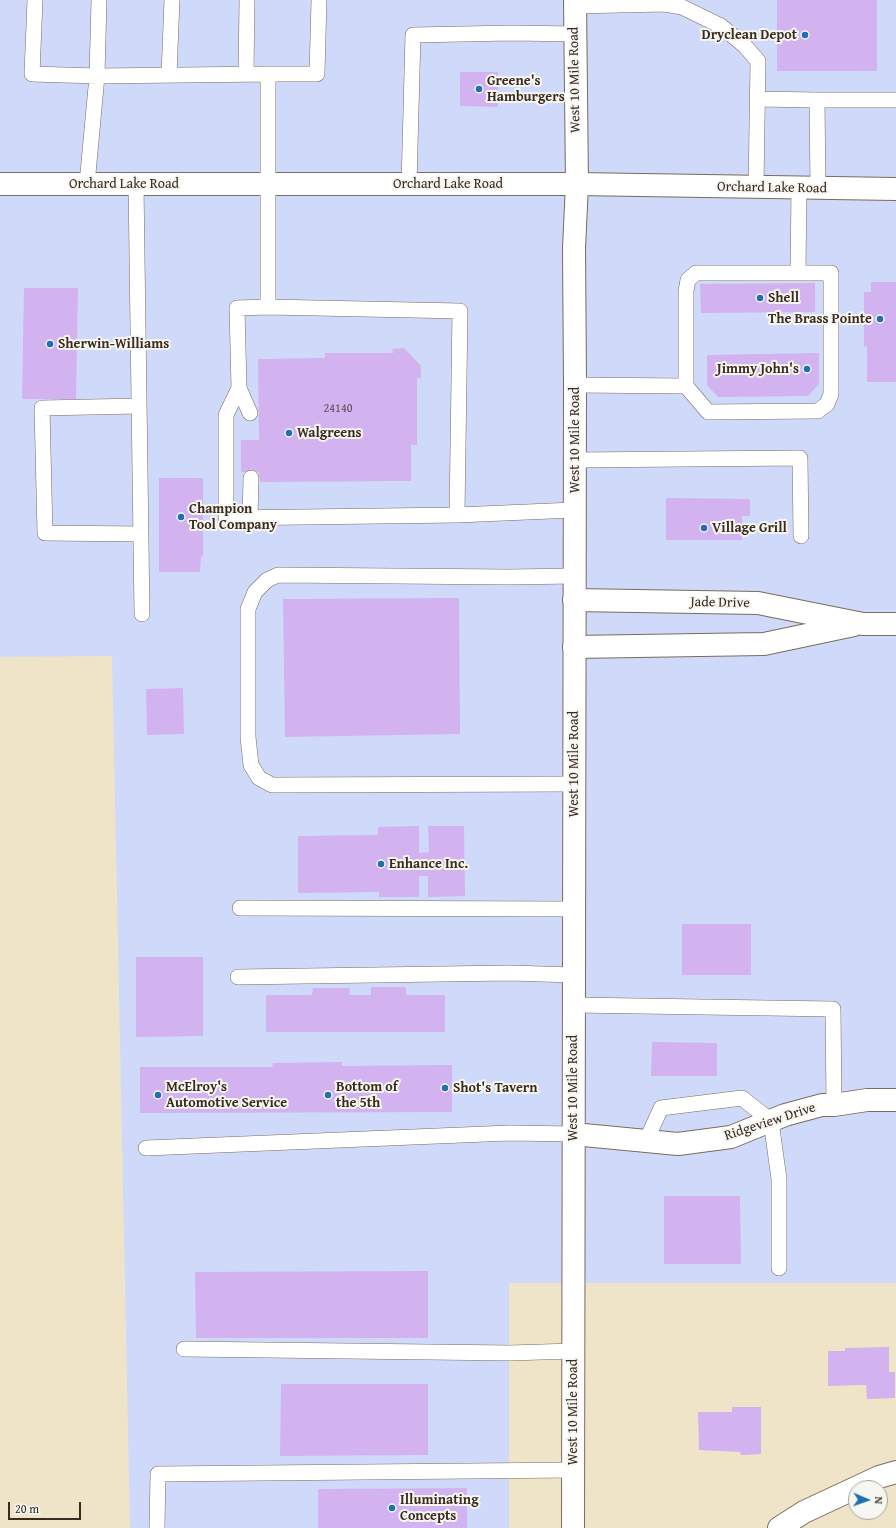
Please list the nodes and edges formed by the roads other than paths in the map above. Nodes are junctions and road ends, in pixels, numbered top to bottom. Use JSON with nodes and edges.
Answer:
{"nodes":[{"id":1,"x":35,"y":0,"type":"edge"},
{"id":2,"x":99,"y":0,"type":"edge"},
{"id":3,"x":172,"y":0,"type":"edge"},
{"id":4,"x":247,"y":0,"type":"edge"},
{"id":5,"x":320,"y":0,"type":"edge"},
{"id":6,"x":575,"y":3,"type":"edge"},
{"id":7,"x":575,"y":34,"type":"junction"},
{"id":8,"x":246,"y":74,"type":"junction"},
{"id":9,"x":268,"y":74,"type":"junction"},
{"id":10,"x":169,"y":75,"type":"junction"},
{"id":11,"x":97,"y":76,"type":"junction"},
{"id":12,"x":758,"y":99,"type":"junction"},
{"id":13,"x":817,"y":100,"type":"junction"},
{"id":14,"x":896,"y":100,"type":"edge"},
{"id":15,"x":0,"y":184,"type":"edge"},
{"id":16,"x":87,"y":184,"type":"junction"},
{"id":17,"x":136,"y":184,"type":"junction"},
{"id":18,"x":409,"y":184,"type":"junction"},
{"id":19,"x":577,"y":184,"type":"junction"},
{"id":20,"x":267,"y":185,"type":"junction"},
{"id":21,"x":756,"y":188,"type":"junction"},
{"id":22,"x":808,"y":188,"type":"junction"},
{"id":23,"x":896,"y":189,"type":"edge"},
{"id":24,"x":798,"y":273,"type":"junction"},
{"id":25,"x":268,"y":307,"type":"junction"},
{"id":26,"x":575,"y":385,"type":"junction"},
{"id":27,"x":686,"y":386,"type":"junction"},
{"id":28,"x":239,"y":388,"type":"junction"},
{"id":29,"x":139,"y":406,"type":"junction"},
{"id":30,"x":250,"y":413,"type":"dead end"},
{"id":31,"x":574,"y":460,"type":"junction"},
{"id":32,"x":251,"y":478,"type":"dead end"},
{"id":33,"x":574,"y":510,"type":"junction"},
{"id":34,"x":457,"y":515,"type":"junction"},
{"id":35,"x":250,"y":518,"type":"junction"},
{"id":36,"x":141,"y":534,"type":"junction"},
{"id":37,"x":801,"y":536,"type":"dead end"},
{"id":38,"x":574,"y":576,"type":"junction"},
{"id":39,"x":574,"y":600,"type":"junction"},
{"id":40,"x":142,"y":614,"type":"dead end"},
{"id":41,"x":863,"y":624,"type":"junction"},
{"id":42,"x":896,"y":624,"type":"edge"},
{"id":43,"x":574,"y":647,"type":"junction"},
{"id":44,"x":574,"y":784,"type":"junction"},
{"id":45,"x":240,"y":908,"type":"dead end"},
{"id":46,"x":574,"y":909,"type":"junction"},
{"id":47,"x":574,"y":975,"type":"junction"},
{"id":48,"x":238,"y":977,"type":"dead end"},
{"id":49,"x":574,"y":1005,"type":"junction"},
{"id":50,"x":896,"y":1100,"type":"edge"},
{"id":51,"x":834,"y":1105,"type":"junction"},
{"id":52,"x":771,"y":1121,"type":"junction"},
{"id":53,"x":573,"y":1134,"type":"junction"},
{"id":54,"x":646,"y":1141,"type":"junction"},
{"id":55,"x":146,"y":1148,"type":"dead end"},
{"id":56,"x":779,"y":1268,"type":"dead end"},
{"id":57,"x":184,"y":1349,"type":"dead end"},
{"id":58,"x":573,"y":1351,"type":"junction"},
{"id":59,"x":573,"y":1470,"type":"junction"},
{"id":60,"x":896,"y":1472,"type":"edge"},
{"id":61,"x":157,"y":1528,"type":"edge"},
{"id":62,"x":573,"y":1528,"type":"edge"},
{"id":63,"x":779,"y":1528,"type":"edge"}],
"edges":[{"from":1,"to":11,"type":"lane"},
{"from":2,"to":11,"type":"lane"},
{"from":3,"to":10,"type":"lane"},
{"from":4,"to":8,"type":"lane"},
{"from":5,"to":9,"type":"lane"},
{"from":6,"to":7,"type":"street","name":"West 10 Mile Road"},
{"from":6,"to":12,"type":"lane"},
{"from":7,"to":18,"type":"lane"},
{"from":7,"to":19,"type":"street","name":"West 10 Mile Road"},
{"from":8,"to":9,"type":"lane"},
{"from":8,"to":10,"type":"lane"},
{"from":9,"to":20,"type":"lane"},
{"from":10,"to":11,"type":"lane"},
{"from":11,"to":16,"type":"lane"},
{"from":12,"to":13,"type":"lane"},
{"from":12,"to":21,"type":"lane"},
{"from":13,"to":14,"type":"lane"},
{"from":13,"to":22,"type":"lane"},
{"from":15,"to":16,"type":"street","name":"Orchard Lake Road"},
{"from":16,"to":17,"type":"street","name":"Orchard Lake Road"},
{"from":17,"to":20,"type":"street","name":"Orchard Lake Road"},
{"from":17,"to":29,"type":"lane"},
{"from":18,"to":19,"type":"street","name":"Orchard Lake Road"},
{"from":18,"to":20,"type":"street","name":"Orchard Lake Road"},
{"from":19,"to":21,"type":"street","name":"Orchard Lake Road"},
{"from":19,"to":26,"type":"street","name":"West 10 Mile Road"},
{"from":20,"to":25,"type":"lane"},
{"from":21,"to":22,"type":"street","name":"Orchard Lake Road"},
{"from":22,"to":23,"type":"street","name":"Orchard Lake Road"},
{"from":22,"to":24,"type":"lane"},
{"from":24,"to":27,"type":"lane"},
{"from":24,"to":27,"type":"lane"},
{"from":25,"to":28,"type":"lane"},
{"from":25,"to":34,"type":"lane"},
{"from":26,"to":27,"type":"lane"},
{"from":26,"to":31,"type":"street","name":"West 10 Mile Road"},
{"from":28,"to":30,"type":"lane"},
{"from":28,"to":35,"type":"lane"},
{"from":29,"to":36,"type":"lane"},
{"from":29,"to":36,"type":"lane"},
{"from":31,"to":33,"type":"street","name":"West 10 Mile Road"},
{"from":31,"to":37,"type":"lane"},
{"from":32,"to":35,"type":"lane"},
{"from":33,"to":34,"type":"lane"},
{"from":33,"to":38,"type":"street","name":"West 10 Mile Road"},
{"from":34,"to":35,"type":"lane"},
{"from":36,"to":40,"type":"lane"},
{"from":38,"to":39,"type":"street","name":"West 10 Mile Road"},
{"from":38,"to":44,"type":"lane"},
{"from":39,"to":41,"type":"street","name":"Jade Drive"},
{"from":39,"to":43,"type":"street","name":"West 10 Mile Road"},
{"from":41,"to":42,"type":"street","name":"Jade Drive"},
{"from":41,"to":43,"type":"street","name":"Jade Drive"},
{"from":43,"to":44,"type":"street","name":"West 10 Mile Road"},
{"from":44,"to":46,"type":"street","name":"West 10 Mile Road"},
{"from":45,"to":46,"type":"lane"},
{"from":46,"to":47,"type":"street","name":"West 10 Mile Road"},
{"from":47,"to":48,"type":"lane"},
{"from":47,"to":49,"type":"street","name":"West 10 Mile Road"},
{"from":49,"to":51,"type":"lane"},
{"from":49,"to":53,"type":"street","name":"West 10 Mile Road"},
{"from":50,"to":51,"type":"street","name":"Ridgeview Drive"},
{"from":51,"to":52,"type":"street","name":"Ridgeview Drive"},
{"from":52,"to":54,"type":"street","name":"Ridgeview Drive"},
{"from":52,"to":54,"type":"lane"},
{"from":52,"to":56,"type":"lane"},
{"from":53,"to":54,"type":"street","name":"Ridgeview Drive"},
{"from":53,"to":55,"type":"lane"},
{"from":53,"to":58,"type":"street","name":"West 10 Mile Road"},
{"from":57,"to":58,"type":"lane"},
{"from":58,"to":59,"type":"street","name":"West 10 Mile Road"},
{"from":59,"to":61,"type":"lane"},
{"from":59,"to":62,"type":"street","name":"West 10 Mile Road"},
{"from":60,"to":63,"type":"street"}]}
